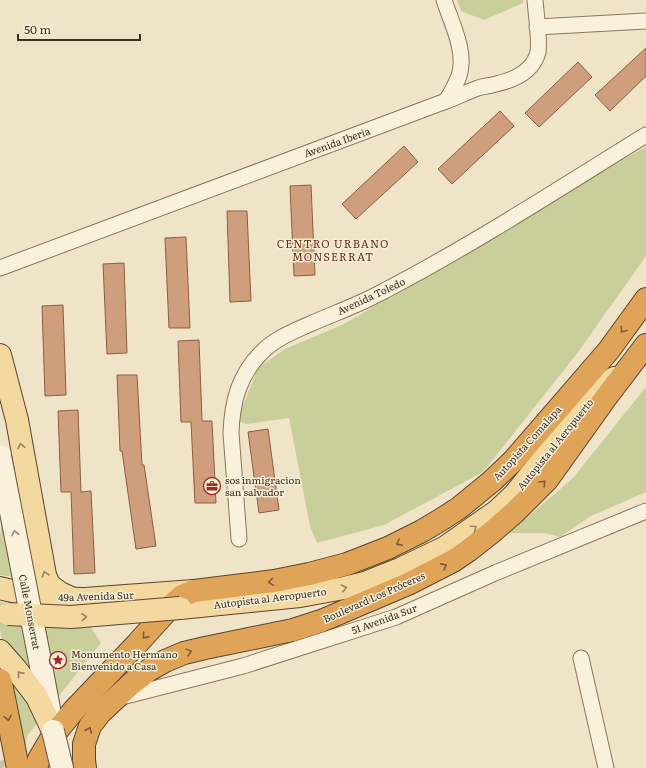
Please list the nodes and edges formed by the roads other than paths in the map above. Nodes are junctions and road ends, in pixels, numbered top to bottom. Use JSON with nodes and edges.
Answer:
{"nodes":[{"id":1,"x":444,"y":0,"type":"edge"},
{"id":2,"x":535,"y":0,"type":"edge"},
{"id":3,"x":646,"y":22,"type":"edge"},
{"id":4,"x":537,"y":27,"type":"junction"},
{"id":5,"x":446,"y":101,"type":"junction"},
{"id":6,"x":646,"y":135,"type":"edge"},
{"id":7,"x":0,"y":268,"type":"edge"},
{"id":8,"x":646,"y":299,"type":"edge"},
{"id":9,"x":641,"y":352,"type":"edge"},
{"id":10,"x":0,"y":355,"type":"edge"},
{"id":11,"x":0,"y":456,"type":"edge"},
{"id":12,"x":646,"y":511,"type":"edge"},
{"id":13,"x":239,"y":539,"type":"dead end"},
{"id":14,"x":0,"y":588,"type":"edge"},
{"id":15,"x":194,"y":591,"type":"junction"},
{"id":16,"x":73,"y":599,"type":"junction"},
{"id":17,"x":4,"y":614,"type":"edge"},
{"id":18,"x":0,"y":651,"type":"edge"},
{"id":19,"x":581,"y":658,"type":"dead end"},
{"id":20,"x":0,"y":680,"type":"edge"},
{"id":21,"x":113,"y":700,"type":"junction"},
{"id":22,"x":53,"y":732,"type":"junction"},
{"id":23,"x":18,"y":768,"type":"edge"},
{"id":24,"x":36,"y":768,"type":"edge"},
{"id":25,"x":62,"y":768,"type":"edge"},
{"id":26,"x":85,"y":768,"type":"edge"},
{"id":27,"x":606,"y":768,"type":"edge"}],
"edges":[{"from":1,"to":5,"type":"street"},
{"from":2,"to":4,"type":"street","name":"Avenida Iberia"},
{"from":3,"to":4,"type":"street"},
{"from":4,"to":5,"type":"street","name":"Avenida Iberia"},
{"from":5,"to":7,"type":"street","name":"Avenida Iberia"},
{"from":6,"to":13,"type":"street","name":"Avenida Toledo"},
{"from":8,"to":15,"type":"highway","name":"Autopista Comalapa","one_way":true},
{"from":17,"to":9,"type":"main road","name":"Autopista al Aeropuerto","one_way":true,"bridge":true},
{"from":21,"to":9,"type":"highway","name":"Boulevard Los Próceres","one_way":true},
{"from":16,"to":10,"type":"main road","one_way":true},
{"from":22,"to":11,"type":"street","name":"Calle Monserrat","one_way":true,"bridge":true},
{"from":12,"to":21,"type":"street","name":"51 Avenida Sur"},
{"from":14,"to":16,"type":"main road","name":"49a Avenida Sur"},
{"from":15,"to":16,"type":"main road","name":"49a Avenida Sur"},
{"from":15,"to":24,"type":"highway","one_way":true},
{"from":22,"to":18,"type":"main road","one_way":true},
{"from":19,"to":27,"type":"street"},
{"from":20,"to":23,"type":"highway","one_way":true},
{"from":26,"to":21,"type":"highway","name":"Boulevard Los Próceres","one_way":true},
{"from":22,"to":25,"type":"street","name":"Calle Monserrat","bridge":true}]}
